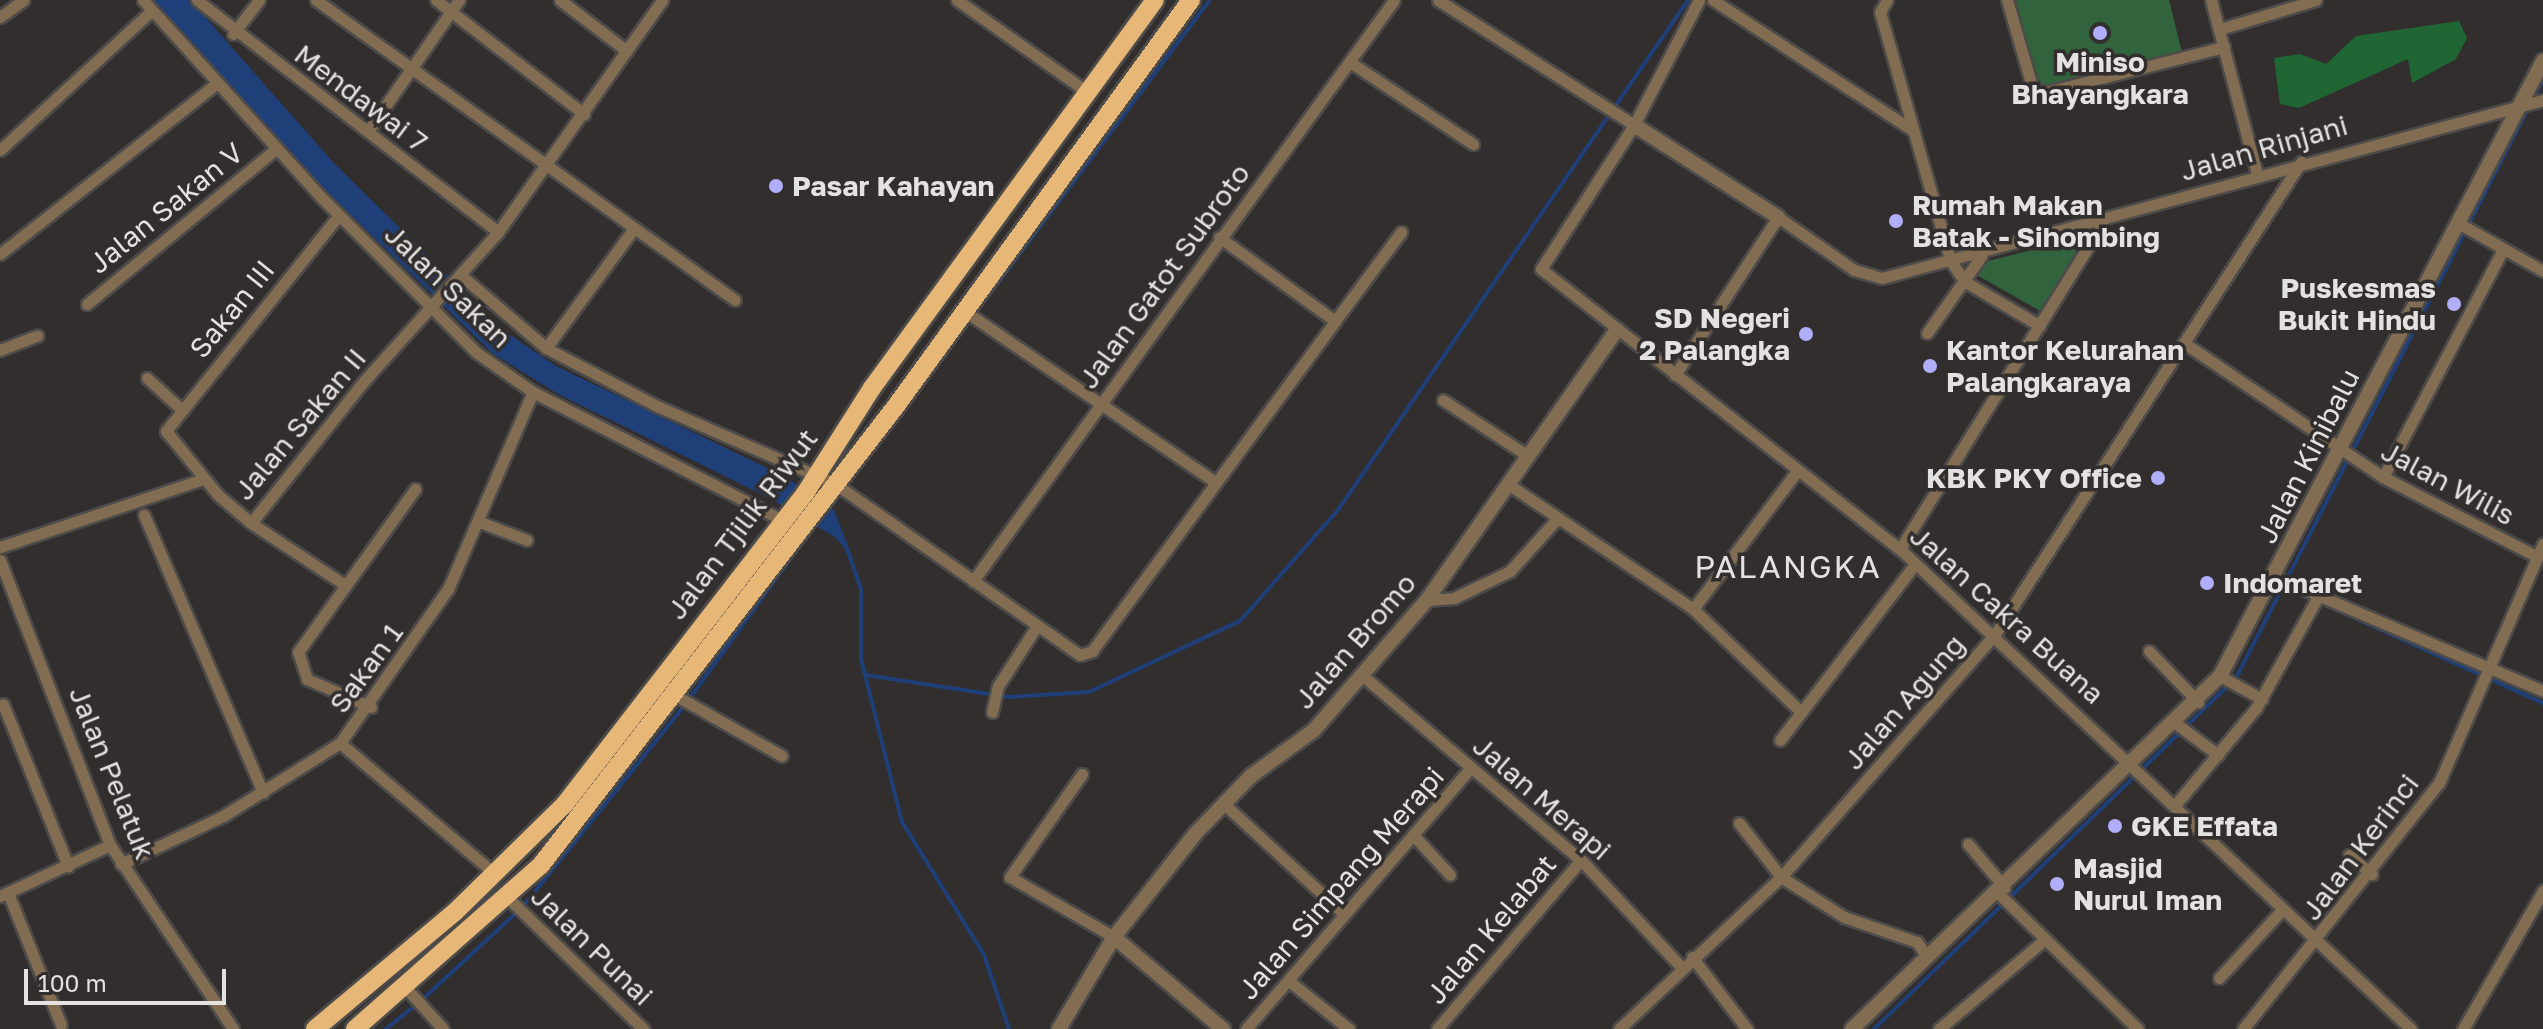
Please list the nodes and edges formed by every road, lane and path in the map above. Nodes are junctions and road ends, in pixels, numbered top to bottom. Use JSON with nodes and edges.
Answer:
{"nodes":[{"id":1,"x":23,"y":0,"type":"edge"},
{"id":2,"x":143,"y":0,"type":"edge"},
{"id":3,"x":197,"y":0,"type":"edge"},
{"id":4,"x":259,"y":0,"type":"edge"},
{"id":5,"x":316,"y":0,"type":"edge"},
{"id":6,"x":436,"y":0,"type":"edge"},
{"id":7,"x":459,"y":0,"type":"edge"},
{"id":8,"x":560,"y":0,"type":"edge"},
{"id":9,"x":662,"y":0,"type":"edge"},
{"id":10,"x":957,"y":0,"type":"edge"},
{"id":11,"x":1155,"y":0,"type":"edge"},
{"id":12,"x":1191,"y":0,"type":"edge"},
{"id":13,"x":1394,"y":0,"type":"edge"},
{"id":14,"x":1438,"y":0,"type":"edge"},
{"id":15,"x":1699,"y":0,"type":"edge"},
{"id":16,"x":1713,"y":0,"type":"edge"},
{"id":17,"x":1887,"y":0,"type":"edge"},
{"id":18,"x":2007,"y":0,"type":"edge"},
{"id":19,"x":2211,"y":0,"type":"edge"},
{"id":20,"x":2316,"y":0,"type":"edge"},
{"id":21,"x":2281,"y":5,"type":"edge"},
{"id":22,"x":151,"y":11,"type":"junction"},
{"id":23,"x":451,"y":12,"type":"junction"},
{"id":24,"x":0,"y":17,"type":"edge"},
{"id":25,"x":2220,"y":29,"type":"junction"},
{"id":26,"x":233,"y":34,"type":"junction"},
{"id":27,"x":2224,"y":47,"type":"junction"},
{"id":28,"x":627,"y":51,"type":"junction"},
{"id":29,"x":2543,"y":61,"type":"edge"},
{"id":30,"x":1350,"y":62,"type":"junction"},
{"id":31,"x":410,"y":71,"type":"junction"},
{"id":32,"x":215,"y":85,"type":"junction"},
{"id":33,"x":1089,"y":93,"type":"junction"},
{"id":34,"x":2543,"y":100,"type":"edge"},
{"id":35,"x":2520,"y":108,"type":"junction"},
{"id":36,"x":584,"y":114,"type":"junction"},
{"id":37,"x":1634,"y":125,"type":"junction"},
{"id":38,"x":1911,"y":129,"type":"junction"},
{"id":39,"x":368,"y":131,"type":"junction"},
{"id":40,"x":1473,"y":144,"type":"dead end"},
{"id":41,"x":276,"y":149,"type":"junction"},
{"id":42,"x":0,"y":150,"type":"edge"},
{"id":43,"x":2301,"y":162,"type":"junction"},
{"id":44,"x":546,"y":169,"type":"junction"},
{"id":45,"x":2257,"y":174,"type":"junction"},
{"id":46,"x":339,"y":215,"type":"junction"},
{"id":47,"x":1778,"y":217,"type":"junction"},
{"id":48,"x":2102,"y":224,"type":"junction"},
{"id":49,"x":2460,"y":224,"type":"junction"},
{"id":50,"x":634,"y":228,"type":"junction"},
{"id":51,"x":498,"y":232,"type":"junction"},
{"id":52,"x":1401,"y":232,"type":"dead end"},
{"id":53,"x":1219,"y":237,"type":"junction"},
{"id":54,"x":2503,"y":249,"type":"junction"},
{"id":55,"x":0,"y":254,"type":"edge"},
{"id":56,"x":1982,"y":255,"type":"junction"},
{"id":57,"x":1950,"y":260,"type":"junction"},
{"id":58,"x":2543,"y":271,"type":"edge"},
{"id":59,"x":459,"y":281,"type":"junction"},
{"id":60,"x":1964,"y":281,"type":"junction"},
{"id":61,"x":735,"y":300,"type":"dead end"},
{"id":62,"x":87,"y":304,"type":"dead end"},
{"id":63,"x":435,"y":307,"type":"junction"},
{"id":64,"x":966,"y":312,"type":"junction"},
{"id":65,"x":1335,"y":321,"type":"junction"},
{"id":66,"x":2040,"y":326,"type":"junction"},
{"id":67,"x":1617,"y":330,"type":"junction"},
{"id":68,"x":1927,"y":333,"type":"dead end"},
{"id":69,"x":37,"y":336,"type":"dead end"},
{"id":70,"x":2184,"y":343,"type":"junction"},
{"id":71,"x":546,"y":348,"type":"junction"},
{"id":72,"x":0,"y":350,"type":"edge"},
{"id":73,"x":1675,"y":375,"type":"junction"},
{"id":74,"x":147,"y":378,"type":"dead end"},
{"id":75,"x":533,"y":392,"type":"junction"},
{"id":76,"x":1443,"y":400,"type":"dead end"},
{"id":77,"x":1098,"y":405,"type":"junction"},
{"id":78,"x":181,"y":409,"type":"junction"},
{"id":79,"x":165,"y":434,"type":"joint"},
{"id":80,"x":2338,"y":449,"type":"junction"},
{"id":81,"x":1528,"y":456,"type":"junction"},
{"id":82,"x":1797,"y":471,"type":"junction"},
{"id":83,"x":2383,"y":477,"type":"junction"},
{"id":84,"x":826,"y":478,"type":"junction"},
{"id":85,"x":203,"y":479,"type":"junction"},
{"id":86,"x":1215,"y":482,"type":"junction"},
{"id":87,"x":1508,"y":484,"type":"junction"},
{"id":88,"x":415,"y":489,"type":"dead end"},
{"id":89,"x":144,"y":515,"type":"dead end"},
{"id":90,"x":794,"y":517,"type":"junction"},
{"id":91,"x":1557,"y":519,"type":"junction"},
{"id":92,"x":480,"y":522,"type":"junction"},
{"id":93,"x":251,"y":523,"type":"junction"},
{"id":94,"x":527,"y":540,"type":"dead end"},
{"id":95,"x":2543,"y":544,"type":"edge"},
{"id":96,"x":0,"y":547,"type":"edge"},
{"id":97,"x":1900,"y":549,"type":"junction"},
{"id":98,"x":2538,"y":557,"type":"junction"},
{"id":99,"x":0,"y":560,"type":"edge"},
{"id":100,"x":1915,"y":564,"type":"junction"},
{"id":101,"x":2275,"y":577,"type":"junction"},
{"id":102,"x":973,"y":581,"type":"junction"},
{"id":103,"x":345,"y":585,"type":"junction"},
{"id":104,"x":2319,"y":595,"type":"junction"},
{"id":105,"x":1427,"y":600,"type":"junction"},
{"id":106,"x":1693,"y":609,"type":"junction"},
{"id":107,"x":1037,"y":626,"type":"junction"},
{"id":108,"x":1995,"y":634,"type":"junction"},
{"id":109,"x":704,"y":636,"type":"junction"},
{"id":110,"x":2149,"y":651,"type":"dead end"},
{"id":111,"x":2487,"y":666,"type":"junction"},
{"id":112,"x":1363,"y":676,"type":"junction"},
{"id":113,"x":2220,"y":676,"type":"junction"},
{"id":114,"x":2543,"y":691,"type":"edge"},
{"id":115,"x":673,"y":694,"type":"junction"},
{"id":116,"x":2262,"y":699,"type":"junction"},
{"id":117,"x":2198,"y":702,"type":"junction"},
{"id":118,"x":3,"y":704,"type":"dead end"},
{"id":119,"x":994,"y":706,"type":"dead end"},
{"id":120,"x":371,"y":707,"type":"junction"},
{"id":121,"x":1801,"y":712,"type":"junction"},
{"id":122,"x":2174,"y":722,"type":"junction"},
{"id":123,"x":1780,"y":740,"type":"dead end"},
{"id":124,"x":340,"y":743,"type":"junction"},
{"id":125,"x":2218,"y":755,"type":"junction"},
{"id":126,"x":782,"y":756,"type":"dead end"},
{"id":127,"x":2133,"y":762,"type":"junction"},
{"id":128,"x":1471,"y":767,"type":"junction"},
{"id":129,"x":1082,"y":774,"type":"dead end"},
{"id":130,"x":263,"y":793,"type":"junction"},
{"id":131,"x":1224,"y":804,"type":"junction"},
{"id":132,"x":2176,"y":804,"type":"junction"},
{"id":133,"x":1739,"y":823,"type":"dead end"},
{"id":134,"x":1416,"y":838,"type":"junction"},
{"id":135,"x":1968,"y":844,"type":"dead end"},
{"id":136,"x":110,"y":845,"type":"junction"},
{"id":137,"x":2349,"y":855,"type":"dead end"},
{"id":138,"x":1581,"y":860,"type":"junction"},
{"id":139,"x":121,"y":864,"type":"junction"},
{"id":140,"x":68,"y":866,"type":"junction"},
{"id":141,"x":2372,"y":874,"type":"junction"},
{"id":142,"x":496,"y":875,"type":"junction"},
{"id":143,"x":1450,"y":875,"type":"dead end"},
{"id":144,"x":1781,"y":877,"type":"junction"},
{"id":145,"x":2002,"y":890,"type":"junction"},
{"id":146,"x":2543,"y":891,"type":"edge"},
{"id":147,"x":4,"y":894,"type":"edge"},
{"id":148,"x":507,"y":897,"type":"junction"},
{"id":149,"x":2282,"y":910,"type":"junction"},
{"id":150,"x":1343,"y":913,"type":"junction"},
{"id":151,"x":1114,"y":937,"type":"junction"},
{"id":152,"x":2045,"y":939,"type":"junction"},
{"id":153,"x":2317,"y":943,"type":"junction"},
{"id":154,"x":1692,"y":957,"type":"junction"},
{"id":155,"x":1927,"y":957,"type":"junction"},
{"id":156,"x":1681,"y":967,"type":"junction"},
{"id":157,"x":2219,"y":978,"type":"dead end"},
{"id":158,"x":1289,"y":981,"type":"junction"},
{"id":159,"x":406,"y":988,"type":"junction"},
{"id":160,"x":61,"y":1025,"type":"dead end"},
{"id":161,"x":233,"y":1029,"type":"edge"},
{"id":162,"x":315,"y":1029,"type":"edge"},
{"id":163,"x":355,"y":1029,"type":"edge"},
{"id":164,"x":443,"y":1029,"type":"edge"},
{"id":165,"x":643,"y":1029,"type":"edge"},
{"id":166,"x":1059,"y":1029,"type":"edge"},
{"id":167,"x":1223,"y":1029,"type":"edge"},
{"id":168,"x":1246,"y":1029,"type":"edge"},
{"id":169,"x":1349,"y":1029,"type":"edge"},
{"id":170,"x":1437,"y":1029,"type":"edge"},
{"id":171,"x":1619,"y":1029,"type":"edge"},
{"id":172,"x":1747,"y":1029,"type":"edge"},
{"id":173,"x":1852,"y":1029,"type":"edge"},
{"id":174,"x":1939,"y":1029,"type":"edge"},
{"id":175,"x":2138,"y":1029,"type":"edge"},
{"id":176,"x":2243,"y":1029,"type":"edge"},
{"id":177,"x":2411,"y":1029,"type":"edge"},
{"id":178,"x":2463,"y":1029,"type":"edge"}],
"edges":[{"from":1,"to":24,"type":"street"},
{"from":2,"to":22,"type":"street","name":"Jalan Sakan"},
{"from":3,"to":26,"type":"street","name":"Mendawai 7"},
{"from":4,"to":26,"type":"street"},
{"from":5,"to":31,"type":"street"},
{"from":6,"to":23,"type":"street"},
{"from":7,"to":23,"type":"street"},
{"from":8,"to":28,"type":"street"},
{"from":9,"to":28,"type":"street","name":"Jalan Sakan II"},
{"from":10,"to":33,"type":"street"},
{"from":11,"to":33,"type":"highway","name":"Jalan Tjilik Riwut"},
{"from":12,"to":64,"type":"highway","name":"Jalan Tjilik Riwut"},
{"from":13,"to":30,"type":"street","name":"Jalan Gatot Subroto"},
{"from":14,"to":37,"type":"street","name":"Jalan Rinjani"},
{"from":15,"to":37,"type":"street"},
{"from":16,"to":38,"type":"street"},
{"from":17,"to":38,"type":"street"},
{"from":18,"to":27,"type":"street"},
{"from":19,"to":25,"type":"street"},
{"from":20,"to":21,"type":"street"},
{"from":21,"to":25,"type":"street"},
{"from":22,"to":32,"type":"street","name":"Jalan Sakan"},
{"from":22,"to":42,"type":"street"},
{"from":23,"to":31,"type":"street"},
{"from":23,"to":36,"type":"street"},
{"from":25,"to":27,"type":"street"},
{"from":26,"to":39,"type":"street","name":"Mendawai 7"},
{"from":27,"to":45,"type":"street"},
{"from":28,"to":36,"type":"street","name":"Jalan Sakan II"},
{"from":29,"to":35,"type":"street","name":"Jalan Kinibalu"},
{"from":30,"to":40,"type":"street"},
{"from":30,"to":53,"type":"street","name":"Jalan Gatot Subroto"},
{"from":31,"to":39,"type":"street"},
{"from":31,"to":44,"type":"street"},
{"from":32,"to":41,"type":"street","name":"Jalan Sakan"},
{"from":32,"to":55,"type":"street"},
{"from":33,"to":84,"type":"highway","name":"Jalan Tjilik Riwut"},
{"from":34,"to":35,"type":"street","name":"Jalan Rinjani"},
{"from":35,"to":43,"type":"street","name":"Jalan Rinjani"},
{"from":35,"to":49,"type":"street","name":"Jalan Kinibalu"},
{"from":36,"to":44,"type":"street","name":"Jalan Sakan II"},
{"from":37,"to":47,"type":"street","name":"Jalan Rinjani"},
{"from":37,"to":67,"type":"street","name":"Jalan Cakra Buana"},
{"from":38,"to":57,"type":"street"},
{"from":39,"to":51,"type":"street","name":"Mendawai 7"},
{"from":41,"to":46,"type":"street","name":"Jalan Sakan"},
{"from":41,"to":62,"type":"street","name":"Jalan Sakan V"},
{"from":43,"to":45,"type":"street","name":"Jalan Rinjani"},
{"from":43,"to":70,"type":"street","name":"Jalan Agung"},
{"from":44,"to":50,"type":"street"},
{"from":44,"to":51,"type":"street","name":"Jalan Sakan II"},
{"from":45,"to":48,"type":"street","name":"Jalan Rinjani"},
{"from":46,"to":63,"type":"street","name":"Jalan Sakan"},
{"from":46,"to":78,"type":"street","name":"Sakan III"},
{"from":47,"to":57,"type":"street","name":"Jalan Rinjani"},
{"from":47,"to":73,"type":"street"},
{"from":48,"to":56,"type":"street","name":"Jalan Rinjani"},
{"from":48,"to":66,"type":"street"},
{"from":49,"to":54,"type":"street"},
{"from":49,"to":80,"type":"street","name":"Jalan Kinibalu"},
{"from":50,"to":61,"type":"street"},
{"from":50,"to":71,"type":"street"},
{"from":51,"to":59,"type":"street","name":"Jalan Sakan II"},
{"from":52,"to":65,"type":"street"},
{"from":53,"to":65,"type":"street"},
{"from":53,"to":77,"type":"street","name":"Jalan Gatot Subroto"},
{"from":54,"to":58,"type":"street"},
{"from":54,"to":83,"type":"street"},
{"from":56,"to":57,"type":"street","name":"Jalan Rinjani"},
{"from":56,"to":60,"type":"street"},
{"from":57,"to":60,"type":"street"},
{"from":59,"to":63,"type":"street","name":"Jalan Sakan II"},
{"from":59,"to":71,"type":"street"},
{"from":60,"to":66,"type":"street"},
{"from":60,"to":68,"type":"street"},
{"from":63,"to":75,"type":"street","name":"Jalan Sakan"},
{"from":63,"to":93,"type":"street","name":"Jalan Sakan II"},
{"from":64,"to":77,"type":"street"},
{"from":64,"to":84,"type":"highway","name":"Jalan Tjilik Riwut"},
{"from":65,"to":86,"type":"street"},
{"from":66,"to":97,"type":"street"},
{"from":67,"to":73,"type":"street","name":"Jalan Cakra Buana"},
{"from":67,"to":81,"type":"street","name":"Jalan Bromo"},
{"from":69,"to":72,"type":"street"},
{"from":70,"to":80,"type":"street","name":"Jalan Wilis"},
{"from":70,"to":108,"type":"street","name":"Jalan Agung"},
{"from":71,"to":84,"type":"street"},
{"from":73,"to":82,"type":"street","name":"Jalan Cakra Buana"},
{"from":74,"to":78,"type":"street"},
{"from":75,"to":90,"type":"street","name":"Jalan Sakan"},
{"from":75,"to":92,"type":"street","name":"Sakan 1"},
{"from":76,"to":81,"type":"street"},
{"from":77,"to":86,"type":"street"},
{"from":77,"to":102,"type":"street","name":"Jalan Gatot Subroto"},
{"from":78,"to":79,"type":"street","name":"Sakan III"},
{"from":79,"to":85,"type":"street","name":"Jalan Sakan II"},
{"from":80,"to":83,"type":"street","name":"Jalan Wilis"},
{"from":80,"to":101,"type":"street","name":"Jalan Kinibalu"},
{"from":81,"to":87,"type":"street","name":"Jalan Bromo"},
{"from":82,"to":97,"type":"street","name":"Jalan Cakra Buana"},
{"from":82,"to":106,"type":"street"},
{"from":83,"to":98,"type":"street","name":"Jalan Wilis"},
{"from":84,"to":90,"type":"highway","name":"Jalan Tjilik Riwut"},
{"from":84,"to":102,"type":"street"},
{"from":85,"to":93,"type":"street","name":"Jalan Sakan II"},
{"from":85,"to":96,"type":"street"},
{"from":86,"to":107,"type":"street"},
{"from":87,"to":91,"type":"street"},
{"from":87,"to":105,"type":"street","name":"Jalan Bromo"},
{"from":88,"to":103,"type":"street"},
{"from":89,"to":130,"type":"street"},
{"from":90,"to":109,"type":"highway","name":"Jalan Tjilik Riwut"},
{"from":91,"to":105,"type":"street"},
{"from":91,"to":106,"type":"street"},
{"from":92,"to":94,"type":"street"},
{"from":92,"to":120,"type":"street","name":"Sakan 1"},
{"from":93,"to":103,"type":"street"},
{"from":95,"to":98,"type":"street","name":"Jalan Kerinci"},
{"from":97,"to":100,"type":"street","name":"Jalan Cakra Buana"},
{"from":98,"to":111,"type":"street","name":"Jalan Kerinci"},
{"from":99,"to":136,"type":"street","name":"Jalan Pelatuk"},
{"from":100,"to":108,"type":"street","name":"Jalan Cakra Buana"},
{"from":100,"to":121,"type":"street"},
{"from":101,"to":104,"type":"street"},
{"from":101,"to":113,"type":"street","name":"Jalan Kinibalu"},
{"from":102,"to":107,"type":"street"},
{"from":103,"to":120,"type":"street"},
{"from":104,"to":111,"type":"street"},
{"from":104,"to":116,"type":"street"},
{"from":105,"to":112,"type":"street","name":"Jalan Bromo"},
{"from":106,"to":121,"type":"street"},
{"from":107,"to":119,"type":"street"},
{"from":108,"to":127,"type":"street","name":"Jalan Cakra Buana"},
{"from":108,"to":144,"type":"street","name":"Jalan Agung"},
{"from":109,"to":115,"type":"highway","name":"Jalan Tjilik Riwut"},
{"from":109,"to":142,"type":"highway","name":"Jalan Tjilik Riwut"},
{"from":110,"to":117,"type":"street"},
{"from":111,"to":114,"type":"street"},
{"from":111,"to":141,"type":"street","name":"Jalan Kerinci"},
{"from":112,"to":128,"type":"street","name":"Jalan Merapi"},
{"from":112,"to":131,"type":"street","name":"Jalan Bromo"},
{"from":113,"to":116,"type":"street"},
{"from":113,"to":117,"type":"street","name":"Jalan Kinibalu"},
{"from":115,"to":126,"type":"street"},
{"from":115,"to":148,"type":"highway","name":"Jalan Tjilik Riwut"},
{"from":116,"to":125,"type":"street"},
{"from":117,"to":122,"type":"street","name":"Jalan Kinibalu"},
{"from":118,"to":140,"type":"street"},
{"from":120,"to":124,"type":"street","name":"Sakan 1"},
{"from":121,"to":123,"type":"street"},
{"from":122,"to":125,"type":"street"},
{"from":122,"to":127,"type":"street","name":"Jalan Kinibalu"},
{"from":124,"to":130,"type":"street","name":"Sakan 1"},
{"from":124,"to":142,"type":"street"},
{"from":125,"to":132,"type":"street"},
{"from":127,"to":132,"type":"street","name":"Jalan Cakra Buana"},
{"from":127,"to":145,"type":"street","name":"Jalan Kinibalu"},
{"from":128,"to":134,"type":"street","name":"Jalan Simpang Merapi"},
{"from":128,"to":138,"type":"street","name":"Jalan Merapi"},
{"from":129,"to":151,"type":"street"},
{"from":130,"to":139,"type":"street","name":"Sakan 1"},
{"from":131,"to":150,"type":"street"},
{"from":131,"to":151,"type":"street","name":"Jalan Bromo"},
{"from":132,"to":149,"type":"street","name":"Jalan Cakra Buana"},
{"from":133,"to":144,"type":"street"},
{"from":134,"to":143,"type":"street"},
{"from":134,"to":150,"type":"street","name":"Jalan Simpang Merapi"},
{"from":135,"to":145,"type":"street"},
{"from":136,"to":139,"type":"street","name":"Jalan Pelatuk"},
{"from":136,"to":140,"type":"street"},
{"from":137,"to":141,"type":"street"},
{"from":138,"to":156,"type":"street","name":"Jalan Merapi"},
{"from":138,"to":170,"type":"street","name":"Jalan Kelabat"},
{"from":139,"to":161,"type":"street","name":"Jalan Pelatuk"},
{"from":140,"to":147,"type":"street"},
{"from":141,"to":153,"type":"street","name":"Jalan Kerinci"},
{"from":142,"to":162,"type":"highway","name":"Jalan Tjilik Riwut"},
{"from":144,"to":154,"type":"street","name":"Jalan Agung"},
{"from":144,"to":155,"type":"street"},
{"from":145,"to":152,"type":"street"},
{"from":145,"to":155,"type":"street","name":"Jalan Kinibalu"},
{"from":146,"to":178,"type":"street"},
{"from":147,"to":160,"type":"street"},
{"from":148,"to":159,"type":"highway","name":"Jalan Tjilik Riwut"},
{"from":148,"to":165,"type":"street","name":"Jalan Punai"},
{"from":149,"to":153,"type":"street","name":"Jalan Cakra Buana"},
{"from":149,"to":157,"type":"street"},
{"from":150,"to":158,"type":"street","name":"Jalan Simpang Merapi"},
{"from":151,"to":166,"type":"street","name":"Jalan Bromo"},
{"from":151,"to":167,"type":"street"},
{"from":152,"to":174,"type":"street"},
{"from":152,"to":175,"type":"street"},
{"from":153,"to":176,"type":"street","name":"Jalan Kerinci"},
{"from":153,"to":177,"type":"street","name":"Jalan Cakra Buana"},
{"from":154,"to":156,"type":"street","name":"Jalan Agung"},
{"from":154,"to":172,"type":"street"},
{"from":155,"to":173,"type":"street","name":"Jalan Kinibalu"},
{"from":156,"to":171,"type":"street","name":"Jalan Agung"},
{"from":158,"to":168,"type":"street","name":"Jalan Simpang Merapi"},
{"from":158,"to":169,"type":"street"},
{"from":159,"to":163,"type":"highway","name":"Jalan Tjilik Riwut"},
{"from":159,"to":164,"type":"street"}]}
